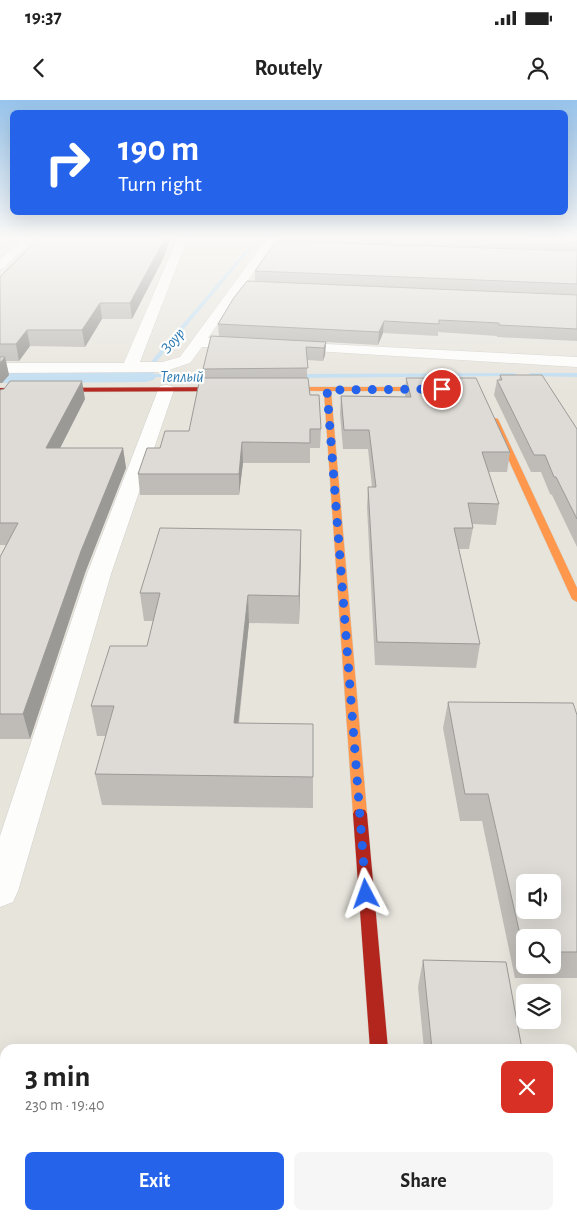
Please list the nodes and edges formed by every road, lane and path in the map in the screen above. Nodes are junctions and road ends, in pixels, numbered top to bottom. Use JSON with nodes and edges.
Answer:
{"nodes":[{"id":1,"x":162,"y":289,"type":"edge"},
{"id":2,"x":236,"y":289,"type":"edge"},
{"id":3,"x":199,"y":342,"type":"junction"},
{"id":4,"x":577,"y":362,"type":"edge"},
{"id":5,"x":0,"y":368,"type":"edge"},
{"id":6,"x":130,"y":368,"type":"junction"},
{"id":7,"x":452,"y":389,"type":"edge"},
{"id":8,"x":166,"y":390,"type":"junction"},
{"id":9,"x":327,"y":390,"type":"junction"},
{"id":10,"x":3,"y":394,"type":"edge"},
{"id":11,"x":489,"y":407,"type":"edge"},
{"id":12,"x":577,"y":599,"type":"edge"},
{"id":13,"x":0,"y":891,"type":"edge"},
{"id":14,"x":379,"y":1044,"type":"edge"}],
"edges":[{"from":1,"to":6,"type":"street"},
{"from":2,"to":3,"type":"street"},
{"from":3,"to":4,"type":"street"},
{"from":3,"to":6,"type":"street"},
{"from":5,"to":6,"type":"street"},
{"from":7,"to":9,"type":"street"},
{"from":8,"to":9,"type":"street"},
{"from":8,"to":10,"type":"street"},
{"from":8,"to":13,"type":"street"},
{"from":9,"to":14,"type":"street"},
{"from":11,"to":12,"type":"street"}]}
